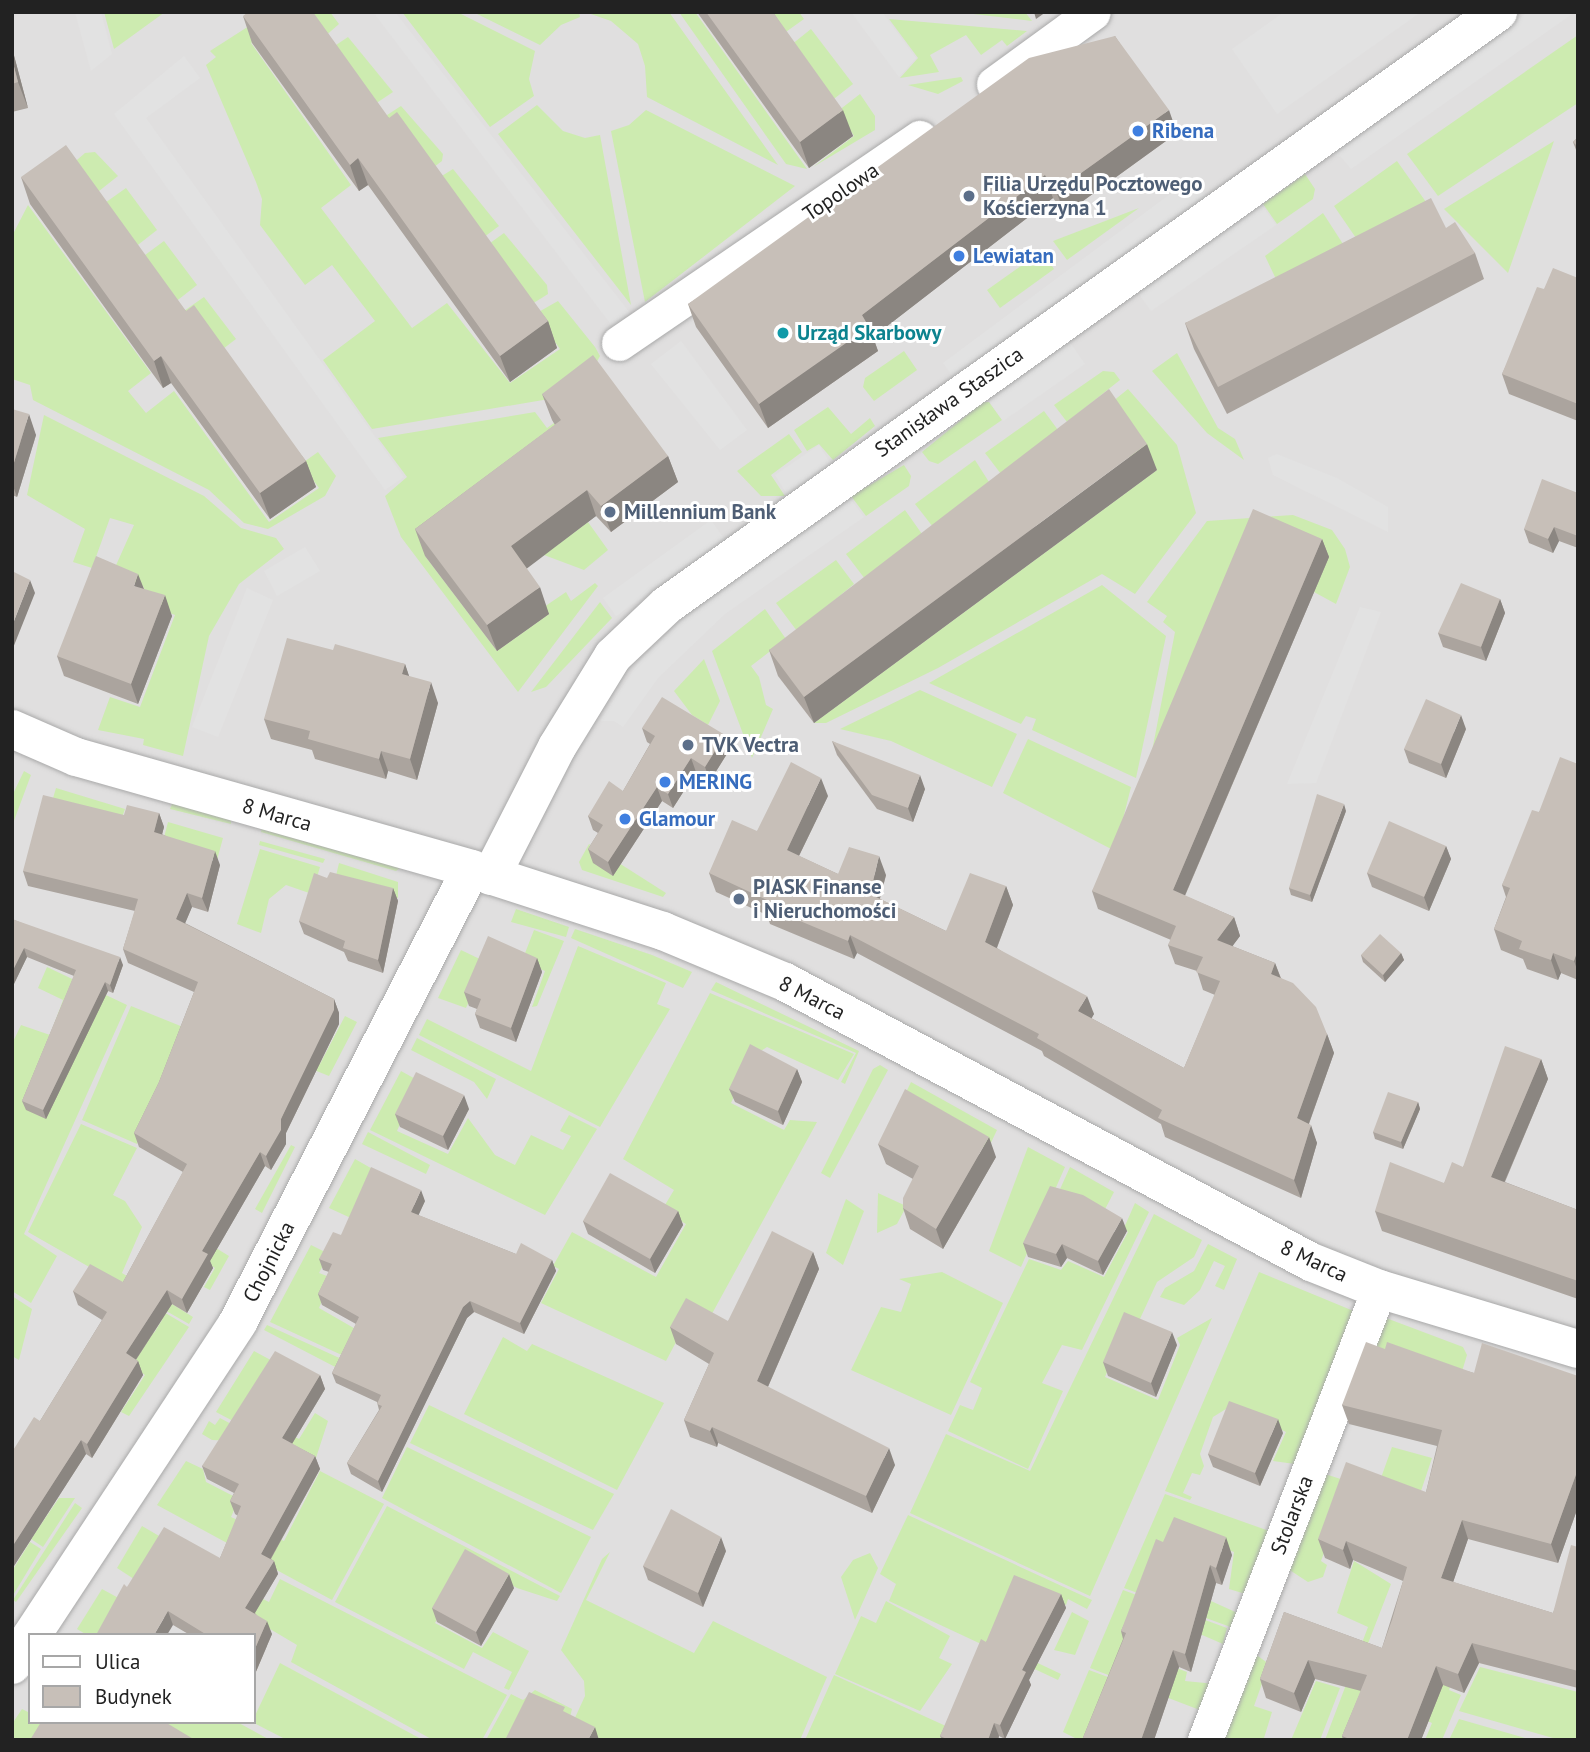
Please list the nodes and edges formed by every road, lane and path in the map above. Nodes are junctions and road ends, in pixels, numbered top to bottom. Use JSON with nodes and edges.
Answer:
{"nodes":[{"id":1,"x":1093,"y":12,"type":"edge"},
{"id":2,"x":1499,"y":12,"type":"edge"},
{"id":3,"x":620,"y":343,"type":"dead end"},
{"id":4,"x":12,"y":729,"type":"edge"},
{"id":5,"x":481,"y":872,"type":"junction"},
{"id":6,"x":1379,"y":1289,"type":"junction"},
{"id":7,"x":1578,"y":1349,"type":"edge"},
{"id":8,"x":33,"y":1633,"type":"edge"},
{"id":9,"x":28,"y":1641,"type":"edge"},
{"id":10,"x":12,"y":1665,"type":"edge"},
{"id":11,"x":1205,"y":1740,"type":"edge"}],
"edges":[{"from":1,"to":3,"type":"street","name":"Topolowa"},
{"from":2,"to":5,"type":"street","name":"Stanisława Staszica"},
{"from":4,"to":5,"type":"street","name":"8 Marca"},
{"from":5,"to":6,"type":"street","name":"8 Marca"},
{"from":5,"to":8,"type":"street","name":"Chojnicka"},
{"from":6,"to":7,"type":"street","name":"8 Marca"},
{"from":6,"to":11,"type":"street","name":"Stolarska"},
{"from":9,"to":10,"type":"street","name":"Chojnicka"}]}
